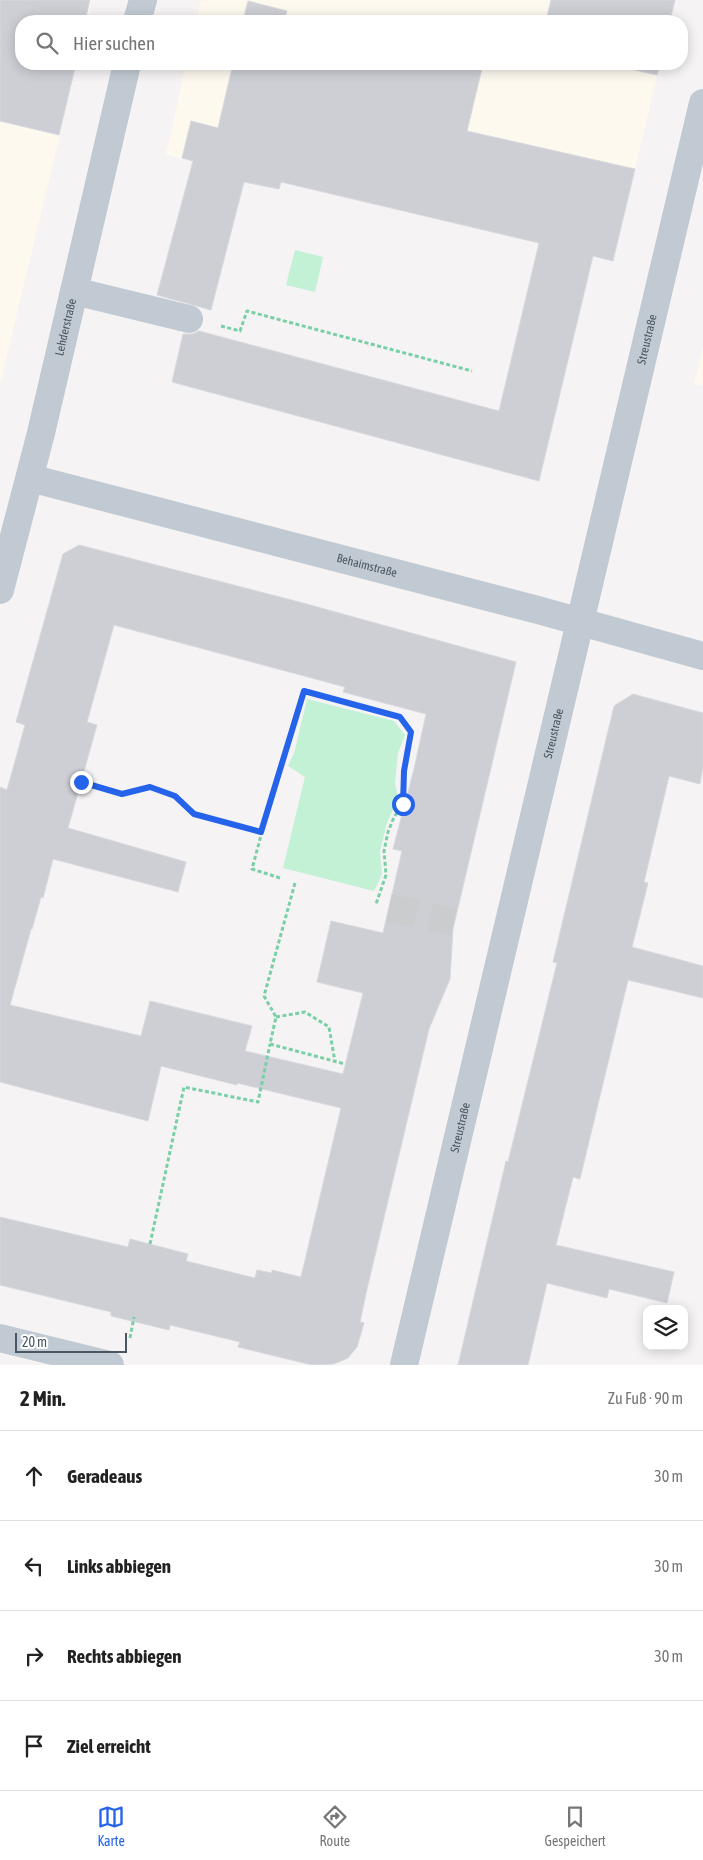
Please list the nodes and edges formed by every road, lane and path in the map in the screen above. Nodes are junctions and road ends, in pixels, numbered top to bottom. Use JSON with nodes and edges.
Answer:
{"nodes":[{"id":1,"x":142,"y":0,"type":"edge"},
{"id":2,"x":139,"y":15,"type":"edge"},
{"id":3,"x":126,"y":70,"type":"edge"},
{"id":4,"x":703,"y":103,"type":"edge"},
{"id":5,"x":74,"y":291,"type":"junction"},
{"id":6,"x":202,"y":322,"type":"joint"},
{"id":7,"x":472,"y":371,"type":"dead end"},
{"id":8,"x":30,"y":478,"type":"junction"},
{"id":9,"x":0,"y":590,"type":"edge"},
{"id":10,"x":580,"y":621,"type":"junction"},
{"id":11,"x":703,"y":656,"type":"edge"},
{"id":12,"x":81,"y":782,"type":"dead end"},
{"id":13,"x":261,"y":832,"type":"junction"},
{"id":14,"x":280,"y":878,"type":"dead end"},
{"id":15,"x":295,"y":882,"type":"dead end"},
{"id":16,"x":376,"y":904,"type":"dead end"},
{"id":17,"x":276,"y":1017,"type":"junction"},
{"id":18,"x":270,"y":1044,"type":"junction"},
{"id":19,"x":335,"y":1062,"type":"junction"},
{"id":20,"x":345,"y":1064,"type":"dead end"},
{"id":21,"x":150,"y":1244,"type":"dead end"},
{"id":22,"x":0,"y":1338,"type":"edge"},
{"id":23,"x":110,"y":1365,"type":"edge"},
{"id":24,"x":404,"y":1365,"type":"edge"}],
"edges":[{"from":1,"to":2,"type":"street"},
{"from":3,"to":5,"type":"street","name":"Lehderstraße"},
{"from":4,"to":10,"type":"street","name":"Streustraße"},
{"from":5,"to":6,"type":"street"},
{"from":5,"to":8,"type":"street","name":"Lehderstraße"},
{"from":6,"to":7,"type":"path"},
{"from":8,"to":9,"type":"street","name":"Lehderstraße"},
{"from":8,"to":10,"type":"street","name":"Behaimstraße"},
{"from":10,"to":11,"type":"street","name":"Behaimstraße"},
{"from":10,"to":24,"type":"street","name":"Streustraße"},
{"from":12,"to":13,"type":"path"},
{"from":13,"to":14,"type":"path"},
{"from":13,"to":16,"type":"path"},
{"from":15,"to":17,"type":"path"},
{"from":17,"to":18,"type":"path"},
{"from":17,"to":19,"type":"path"},
{"from":18,"to":19,"type":"path"},
{"from":18,"to":21,"type":"path"},
{"from":19,"to":20,"type":"path"},
{"from":22,"to":23,"type":"street"}]}
